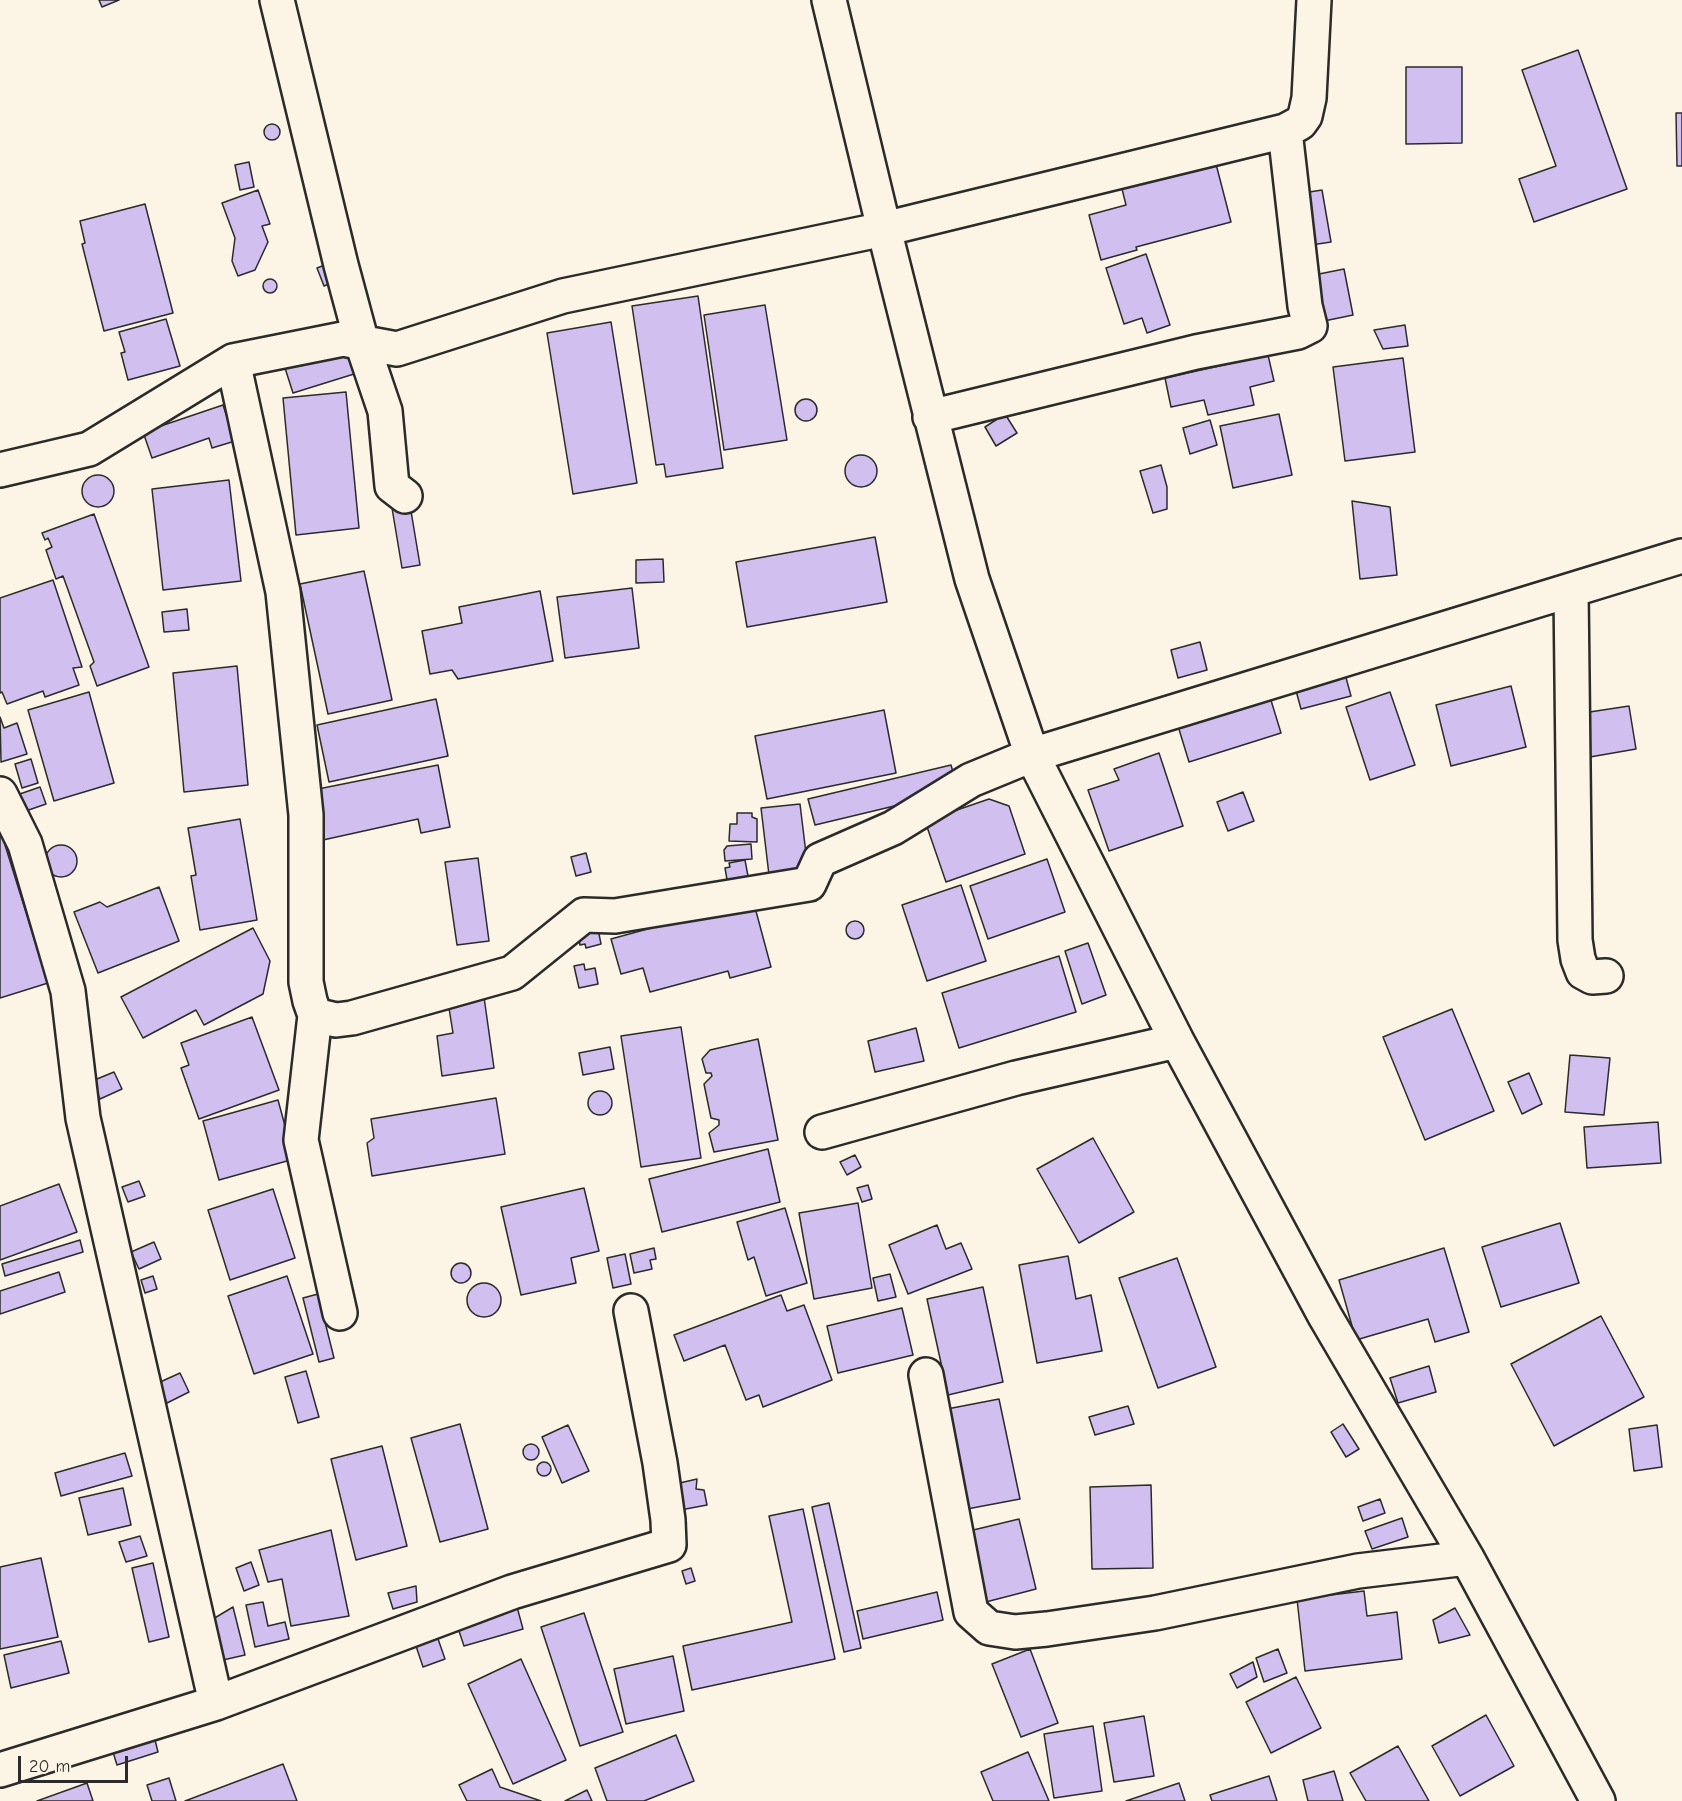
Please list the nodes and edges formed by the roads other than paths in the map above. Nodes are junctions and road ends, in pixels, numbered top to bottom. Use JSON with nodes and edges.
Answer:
{"nodes":[{"id":1,"x":277,"y":0,"type":"edge"},
{"id":2,"x":829,"y":0,"type":"edge"},
{"id":3,"x":1314,"y":0,"type":"edge"},
{"id":4,"x":1285,"y":131,"type":"junction"},
{"id":5,"x":884,"y":229,"type":"junction"},
{"id":6,"x":362,"y":343,"type":"junction"},
{"id":7,"x":233,"y":361,"type":"junction"},
{"id":8,"x":930,"y":417,"type":"junction"},
{"id":9,"x":0,"y":470,"type":"edge"},
{"id":10,"x":405,"y":496,"type":"dead end"},
{"id":11,"x":1682,"y":556,"type":"edge"},
{"id":12,"x":1571,"y":590,"type":"junction"},
{"id":13,"x":1032,"y":755,"type":"junction"},
{"id":14,"x":0,"y":794,"type":"edge"},
{"id":15,"x":1606,"y":976,"type":"dead end"},
{"id":16,"x":315,"y":1015,"type":"junction"},
{"id":17,"x":1177,"y":1041,"type":"junction"},
{"id":18,"x":822,"y":1132,"type":"dead end"},
{"id":19,"x":631,"y":1311,"type":"dead end"},
{"id":20,"x":340,"y":1313,"type":"dead end"},
{"id":21,"x":926,"y":1375,"type":"dead end"},
{"id":22,"x":1467,"y":1558,"type":"junction"},
{"id":23,"x":216,"y":1703,"type":"junction"},
{"id":24,"x":0,"y":1770,"type":"edge"},
{"id":25,"x":1598,"y":1801,"type":"edge"}],
"edges":[{"from":1,"to":6,"type":"street"},
{"from":2,"to":5,"type":"street"},
{"from":3,"to":4,"type":"street"},
{"from":4,"to":5,"type":"street"},
{"from":4,"to":8,"type":"street"},
{"from":5,"to":6,"type":"street"},
{"from":5,"to":8,"type":"street"},
{"from":6,"to":7,"type":"street"},
{"from":6,"to":10,"type":"street"},
{"from":7,"to":9,"type":"street"},
{"from":7,"to":16,"type":"street"},
{"from":8,"to":13,"type":"street"},
{"from":11,"to":12,"type":"street"},
{"from":12,"to":13,"type":"street"},
{"from":12,"to":15,"type":"street"},
{"from":13,"to":16,"type":"street"},
{"from":13,"to":17,"type":"street"},
{"from":14,"to":23,"type":"street"},
{"from":16,"to":20,"type":"street"},
{"from":17,"to":18,"type":"street"},
{"from":17,"to":22,"type":"street"},
{"from":19,"to":23,"type":"street"},
{"from":21,"to":22,"type":"street"},
{"from":22,"to":25,"type":"street"},
{"from":23,"to":24,"type":"street"}]}
